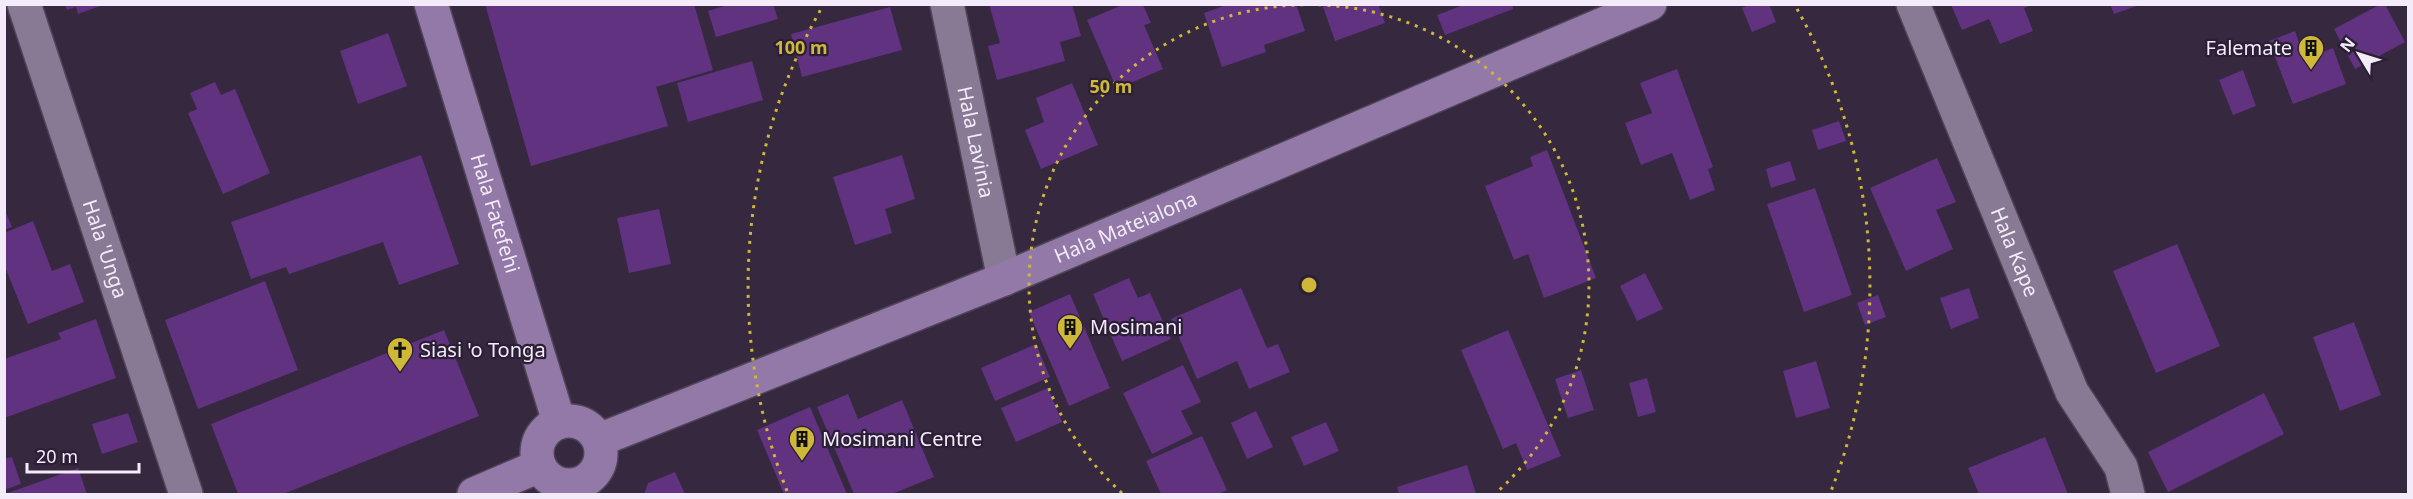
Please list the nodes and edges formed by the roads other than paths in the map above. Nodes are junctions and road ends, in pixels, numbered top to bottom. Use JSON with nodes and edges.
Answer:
{"nodes":[{"id":1,"x":24,"y":4,"type":"edge"},
{"id":2,"x":431,"y":4,"type":"edge"},
{"id":3,"x":946,"y":4,"type":"edge"},
{"id":4,"x":1650,"y":4,"type":"edge"},
{"id":5,"x":1913,"y":4,"type":"edge"},
{"id":6,"x":1004,"y":279,"type":"junction"},
{"id":7,"x":559,"y":422,"type":"junction"},
{"id":8,"x":599,"y":440,"type":"junction"},
{"id":9,"x":538,"y":466,"type":"junction"},
{"id":10,"x":581,"y":489,"type":"edge"},
{"id":11,"x":186,"y":495,"type":"edge"},
{"id":12,"x":474,"y":495,"type":"edge"},
{"id":13,"x":2128,"y":495,"type":"edge"}],
"edges":[{"from":1,"to":11,"type":"street","name":"Hala 'Unga"},
{"from":2,"to":7,"type":"main road","name":"Hala Fatefehi"},
{"from":3,"to":6,"type":"street","name":"Hala Lavinia"},
{"from":4,"to":6,"type":"main road","name":"Hala Mateialona"},
{"from":5,"to":13,"type":"street","name":"Hala Kape"},
{"from":6,"to":8,"type":"main road","name":"Hala Mateialona"},
{"from":7,"to":8,"type":"main road"},
{"from":7,"to":9,"type":"main road"},
{"from":8,"to":10,"type":"main road"},
{"from":9,"to":10,"type":"main road"},
{"from":9,"to":12,"type":"main road"}]}
